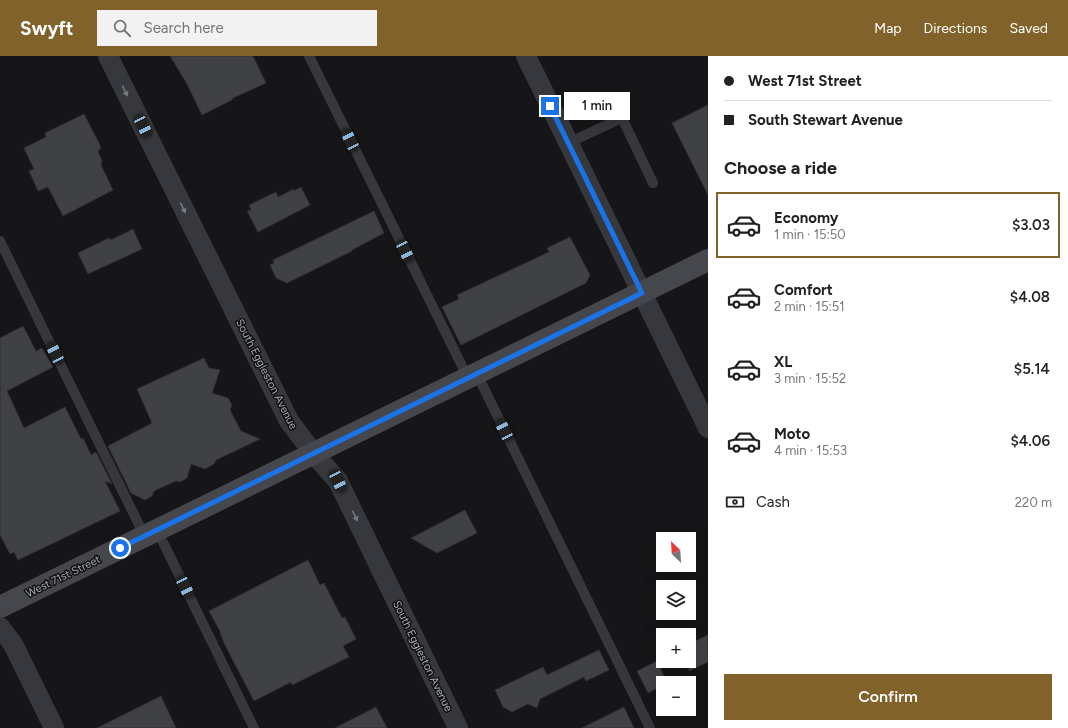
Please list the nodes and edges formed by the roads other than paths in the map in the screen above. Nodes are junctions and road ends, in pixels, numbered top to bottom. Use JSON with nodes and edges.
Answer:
{"nodes":[{"id":1,"x":108,"y":56,"type":"edge"},
{"id":2,"x":309,"y":56,"type":"edge"},
{"id":3,"x":526,"y":56,"type":"edge"},
{"id":4,"x":568,"y":143,"type":"junction"},
{"id":5,"x":653,"y":182,"type":"dead end"},
{"id":6,"x":0,"y":241,"type":"edge"},
{"id":7,"x":708,"y":260,"type":"edge"},
{"id":8,"x":642,"y":293,"type":"junction"},
{"id":9,"x":472,"y":376,"type":"junction"},
{"id":10,"x":708,"y":428,"type":"edge"},
{"id":11,"x":314,"y":454,"type":"junction"},
{"id":12,"x":151,"y":533,"type":"junction"},
{"id":13,"x":0,"y":607,"type":"edge"},
{"id":14,"x":0,"y":627,"type":"edge"},
{"id":15,"x":54,"y":728,"type":"edge"},
{"id":16,"x":254,"y":728,"type":"edge"},
{"id":17,"x":458,"y":728,"type":"edge"},
{"id":18,"x":650,"y":728,"type":"edge"}],
"edges":[{"from":1,"to":11,"type":"street","name":"South Eggleston Avenue","one_way":true},
{"from":2,"to":9,"type":"lane"},
{"from":3,"to":4,"type":"street"},
{"from":4,"to":5,"type":"lane"},
{"from":4,"to":8,"type":"street"},
{"from":6,"to":12,"type":"lane"},
{"from":7,"to":8,"type":"main road","name":"West 71st Street"},
{"from":8,"to":9,"type":"main road","name":"West 71st Street"},
{"from":8,"to":10,"type":"street"},
{"from":9,"to":11,"type":"main road","name":"West 71st Street"},
{"from":9,"to":18,"type":"lane"},
{"from":11,"to":12,"type":"main road","name":"West 71st Street"},
{"from":11,"to":17,"type":"street","name":"South Eggleston Avenue","one_way":true},
{"from":12,"to":13,"type":"main road","name":"West 71st Street"},
{"from":12,"to":16,"type":"lane"},
{"from":14,"to":15,"type":"street"}]}
